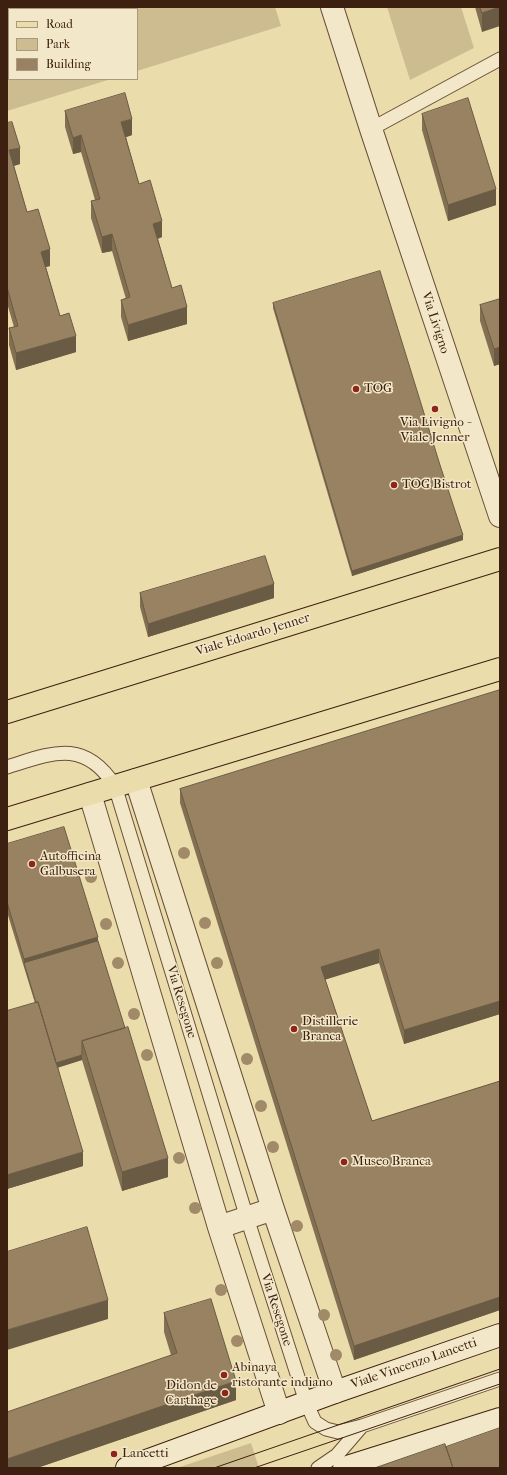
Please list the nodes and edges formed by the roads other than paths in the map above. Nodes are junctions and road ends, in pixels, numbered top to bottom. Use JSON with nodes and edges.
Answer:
{"nodes":[{"id":1,"x":332,"y":7,"type":"edge"},
{"id":2,"x":500,"y":59,"type":"edge"},
{"id":3,"x":371,"y":129,"type":"junction"},
{"id":4,"x":500,"y":516,"type":"edge"},
{"id":5,"x":500,"y":559,"type":"edge"},
{"id":6,"x":500,"y":669,"type":"edge"},
{"id":7,"x":7,"y":712,"type":"edge"},
{"id":8,"x":7,"y":767,"type":"edge"},
{"id":9,"x":136,"y":780,"type":"junction"},
{"id":10,"x":115,"y":786,"type":"junction"},
{"id":11,"x":90,"y":794,"type":"junction"},
{"id":12,"x":7,"y":819,"type":"edge"},
{"id":13,"x":273,"y":1209,"type":"junction"},
{"id":14,"x":247,"y":1218,"type":"junction"},
{"id":15,"x":219,"y":1226,"type":"junction"},
{"id":16,"x":500,"y":1334,"type":"edge"},
{"id":17,"x":500,"y":1379,"type":"edge"},
{"id":18,"x":335,"y":1392,"type":"junction"},
{"id":19,"x":306,"y":1402,"type":"junction"},
{"id":20,"x":279,"y":1413,"type":"junction"},
{"id":21,"x":500,"y":1419,"type":"edge"},
{"id":22,"x":362,"y":1426,"type":"junction"},
{"id":23,"x":127,"y":1468,"type":"edge"},
{"id":24,"x":318,"y":1468,"type":"edge"},
{"id":25,"x":344,"y":1468,"type":"edge"}],
"edges":[{"from":1,"to":3,"type":"street","name":"Via Livigno"},
{"from":2,"to":3,"type":"lane"},
{"from":3,"to":4,"type":"street","name":"Via Livigno"},
{"from":5,"to":7,"type":"main road","name":"Viale Edoardo Jenner"},
{"from":6,"to":9,"type":"main road"},
{"from":8,"to":10,"type":"lane"},
{"from":9,"to":10,"type":"main road"},
{"from":9,"to":13,"type":"street","name":"Via Resegone"},
{"from":10,"to":11,"type":"main road"},
{"from":10,"to":14,"type":"lane","name":"Via Resegone"},
{"from":11,"to":12,"type":"main road"},
{"from":11,"to":15,"type":"street"},
{"from":13,"to":14,"type":"street"},
{"from":13,"to":18,"type":"street","name":"Via Resegone"},
{"from":14,"to":15,"type":"street"},
{"from":14,"to":19,"type":"lane","name":"Via Resegone"},
{"from":15,"to":20,"type":"street"},
{"from":16,"to":18,"type":"street","name":"Viale Vincenzo Lancetti"},
{"from":17,"to":22,"type":"lane"},
{"from":18,"to":19,"type":"street","name":"Viale Vincenzo Lancetti"},
{"from":19,"to":20,"type":"street","name":"Viale Vincenzo Lancetti"},
{"from":19,"to":22,"type":"lane"},
{"from":20,"to":23,"type":"street","name":"Viale Vincenzo Lancetti"},
{"from":21,"to":25,"type":"street"},
{"from":22,"to":24,"type":"lane"}]}
